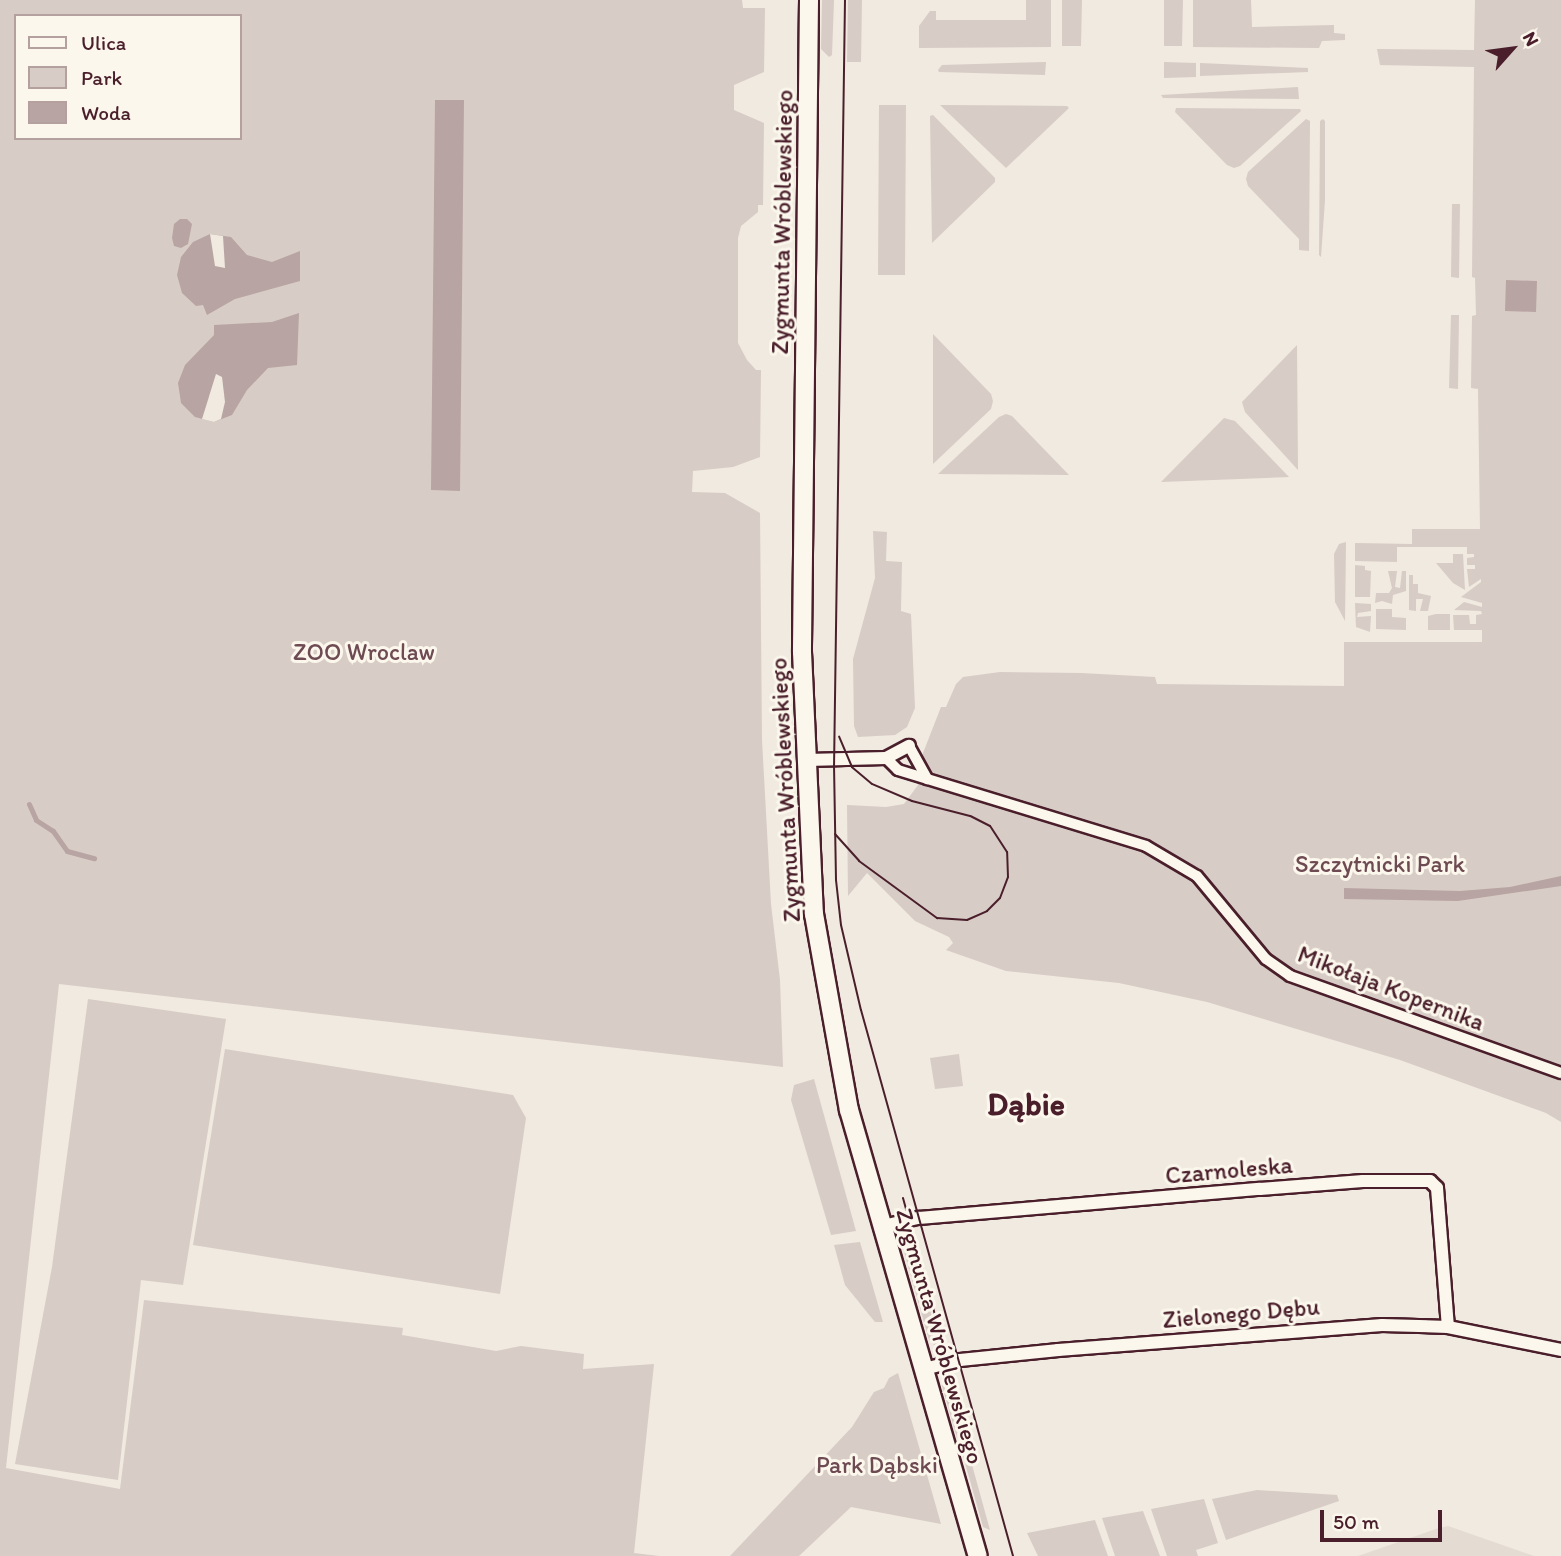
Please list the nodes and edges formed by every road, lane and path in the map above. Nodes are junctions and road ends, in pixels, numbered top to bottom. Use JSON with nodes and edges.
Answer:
{"nodes":[{"id":1,"x":809,"y":0,"type":"edge"},
{"id":2,"x":909,"y":746,"type":"joint"},
{"id":3,"x":886,"y":758,"type":"junction"},
{"id":4,"x":807,"y":760,"type":"junction"},
{"id":5,"x":927,"y":779,"type":"junction"},
{"id":6,"x":1561,"y":1073,"type":"edge"},
{"id":7,"x":883,"y":1226,"type":"junction"},
{"id":8,"x":1448,"y":1327,"type":"junction"},
{"id":9,"x":1561,"y":1350,"type":"edge"},
{"id":10,"x":924,"y":1369,"type":"junction"},
{"id":11,"x":978,"y":1556,"type":"edge"}],
"edges":[{"from":1,"to":4,"type":"main road","name":"Zygmunta Wróblewskiego"},
{"from":2,"to":3,"type":"street"},
{"from":2,"to":5,"type":"street"},
{"from":3,"to":4,"type":"street"},
{"from":3,"to":5,"type":"street","name":"Mikołaja Kopernika"},
{"from":4,"to":7,"type":"main road","name":"Zygmunta Wróblewskiego"},
{"from":5,"to":6,"type":"street","name":"Mikołaja Kopernika"},
{"from":7,"to":8,"type":"street","name":"Czarnoleska"},
{"from":7,"to":10,"type":"main road","name":"Zygmunta Wróblewskiego"},
{"from":8,"to":9,"type":"street","name":"Zielonego Dębu"},
{"from":8,"to":10,"type":"street","name":"Zielonego Dębu"},
{"from":10,"to":11,"type":"main road","name":"Zygmunta Wróblewskiego"}]}
